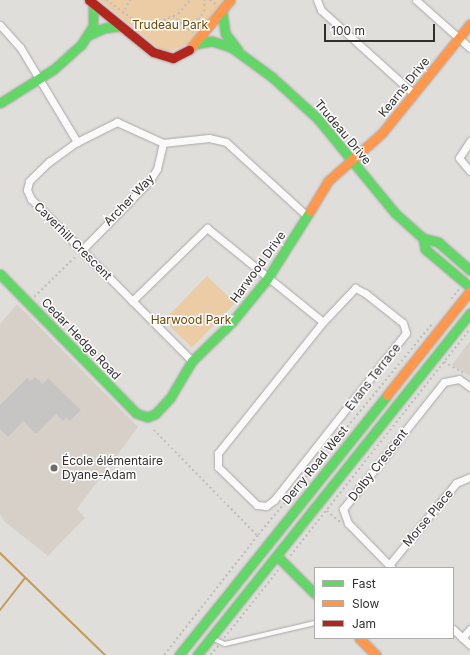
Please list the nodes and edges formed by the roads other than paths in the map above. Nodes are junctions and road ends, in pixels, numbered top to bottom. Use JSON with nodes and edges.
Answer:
{"nodes":[{"id":1,"x":230,"y":0,"type":"edge"},
{"id":2,"x":317,"y":0,"type":"edge"},
{"id":3,"x":416,"y":0,"type":"edge"},
{"id":4,"x":91,"y":2,"type":"edge"},
{"id":5,"x":218,"y":11,"type":"junction"},
{"id":6,"x":470,"y":24,"type":"edge"},
{"id":7,"x":0,"y":25,"type":"edge"},
{"id":8,"x":121,"y":26,"type":"junction"},
{"id":9,"x":89,"y":35,"type":"junction"},
{"id":10,"x":458,"y":39,"type":"junction"},
{"id":11,"x":195,"y":44,"type":"junction"},
{"id":12,"x":470,"y":48,"type":"edge"},
{"id":13,"x":238,"y":50,"type":"junction"},
{"id":14,"x":38,"y":80,"type":"junction"},
{"id":15,"x":414,"y":94,"type":"junction"},
{"id":16,"x":0,"y":103,"type":"edge"},
{"id":17,"x":470,"y":141,"type":"edge"},
{"id":18,"x":77,"y":142,"type":"junction"},
{"id":19,"x":163,"y":144,"type":"junction"},
{"id":20,"x":352,"y":161,"type":"junction"},
{"id":21,"x":470,"y":171,"type":"edge"},
{"id":22,"x":306,"y":215,"type":"junction"},
{"id":23,"x":423,"y":238,"type":"junction"},
{"id":24,"x":82,"y":250,"type":"junction"},
{"id":25,"x":470,"y":270,"type":"edge"},
{"id":26,"x":0,"y":274,"type":"edge"},
{"id":27,"x":267,"y":279,"type":"junction"},
{"id":28,"x":470,"y":287,"type":"edge"},
{"id":29,"x":470,"y":291,"type":"edge"},
{"id":30,"x":132,"y":301,"type":"junction"},
{"id":31,"x":470,"y":313,"type":"edge"},
{"id":32,"x":323,"y":322,"type":"junction"},
{"id":33,"x":192,"y":361,"type":"junction"},
{"id":34,"x":470,"y":387,"type":"edge"},
{"id":35,"x":147,"y":417,"type":"joint"},
{"id":36,"x":470,"y":477,"type":"edge"},
{"id":37,"x":277,"y":556,"type":"junction"},
{"id":38,"x":390,"y":566,"type":"edge"},
{"id":39,"x":314,"y":593,"type":"edge"},
{"id":40,"x":314,"y":623,"type":"edge"},
{"id":41,"x":470,"y":628,"type":"edge"},
{"id":42,"x":454,"y":630,"type":"edge"},
{"id":43,"x":211,"y":637,"type":"junction"},
{"id":44,"x":462,"y":638,"type":"junction"},
{"id":45,"x":360,"y":639,"type":"edge"},
{"id":46,"x":470,"y":645,"type":"edge"},
{"id":47,"x":179,"y":655,"type":"edge"},
{"id":48,"x":197,"y":655,"type":"edge"},
{"id":49,"x":376,"y":655,"type":"edge"}],
"edges":[{"from":1,"to":5,"type":"street"},
{"from":2,"to":15,"type":"street"},
{"from":3,"to":10,"type":"street"},
{"from":4,"to":8,"type":"street"},
{"from":4,"to":9,"type":"street"},
{"from":5,"to":11,"type":"street"},
{"from":5,"to":13,"type":"street","name":"Trudeau Drive"},
{"from":6,"to":10,"type":"street","name":"Kearns Drive"},
{"from":7,"to":14,"type":"street"},
{"from":8,"to":9,"type":"street"},
{"from":8,"to":11,"type":"street"},
{"from":9,"to":14,"type":"street"},
{"from":10,"to":12,"type":"street"},
{"from":10,"to":15,"type":"street","name":"Kearns Drive"},
{"from":11,"to":13,"type":"street","name":"Trudeau Drive"},
{"from":13,"to":20,"type":"street","name":"Trudeau Drive"},
{"from":14,"to":16,"type":"street"},
{"from":14,"to":18,"type":"street"},
{"from":15,"to":20,"type":"street","name":"Kearns Drive"},
{"from":17,"to":21,"type":"street"},
{"from":18,"to":19,"type":"street","name":"Caverhill Crescent"},
{"from":18,"to":24,"type":"street","name":"Caverhill Crescent"},
{"from":19,"to":22,"type":"street"},
{"from":19,"to":24,"type":"street","name":"Archer Way"},
{"from":20,"to":22,"type":"street","name":"Harwood Drive"},
{"from":20,"to":23,"type":"street","name":"Trudeau Drive"},
{"from":22,"to":27,"type":"street","name":"Harwood Drive"},
{"from":23,"to":25,"type":"street","name":"Trudeau Drive"},
{"from":23,"to":28,"type":"street","name":"Trudeau Drive"},
{"from":24,"to":30,"type":"street","name":"Caverhill Crescent"},
{"from":26,"to":35,"type":"street","name":"Cedar Hedge Road"},
{"from":27,"to":30,"type":"street"},
{"from":27,"to":32,"type":"street"},
{"from":27,"to":33,"type":"street","name":"Harwood Drive"},
{"from":29,"to":47,"type":"street","name":"Derry Road West"},
{"from":30,"to":33,"type":"street","name":"Caverhill Crescent"},
{"from":31,"to":37,"type":"street"},
{"from":32,"to":32,"type":"street","name":"Evans Terrace"},
{"from":33,"to":35,"type":"street","name":"Harwood Drive"},
{"from":34,"to":38,"type":"street","name":"Dolby Crescent"},
{"from":36,"to":38,"type":"street","name":"Morse Place"},
{"from":37,"to":39,"type":"street"},
{"from":37,"to":43,"type":"street"},
{"from":40,"to":43,"type":"lane"},
{"from":41,"to":44,"type":"street"},
{"from":42,"to":44,"type":"street"},
{"from":43,"to":48,"type":"street"},
{"from":44,"to":46,"type":"street"},
{"from":45,"to":49,"type":"street"}]}
